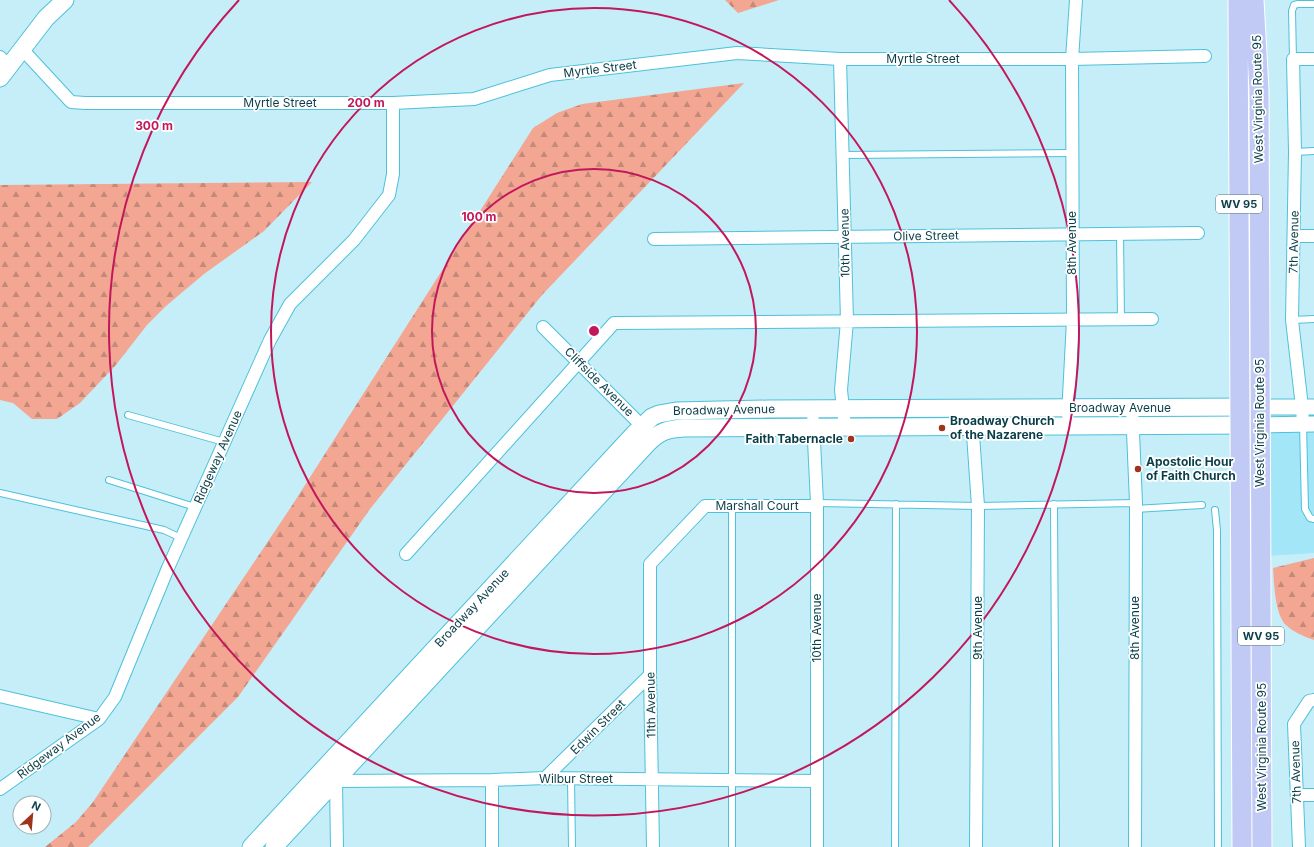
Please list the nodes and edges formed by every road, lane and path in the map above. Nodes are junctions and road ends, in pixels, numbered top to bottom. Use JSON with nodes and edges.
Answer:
{"nodes":[{"id":1,"x":65,"y":0,"type":"edge"},
{"id":2,"x":1076,"y":0,"type":"edge"},
{"id":3,"x":1238,"y":0,"type":"edge"},
{"id":4,"x":1254,"y":0,"type":"edge"},
{"id":5,"x":1314,"y":4,"type":"edge"},
{"id":6,"x":22,"y":49,"type":"junction"},
{"id":7,"x":1205,"y":56,"type":"dead end"},
{"id":8,"x":840,"y":59,"type":"junction"},
{"id":9,"x":1072,"y":59,"type":"junction"},
{"id":10,"x":1294,"y":59,"type":"junction"},
{"id":11,"x":1314,"y":59,"type":"edge"},
{"id":12,"x":3,"y":67,"type":"edge"},
{"id":13,"x":393,"y":103,"type":"junction"},
{"id":14,"x":1314,"y":151,"type":"edge"},
{"id":15,"x":1295,"y":152,"type":"junction"},
{"id":16,"x":1072,"y":154,"type":"junction"},
{"id":17,"x":843,"y":155,"type":"junction"},
{"id":18,"x":1198,"y":233,"type":"dead end"},
{"id":19,"x":1072,"y":234,"type":"junction"},
{"id":20,"x":1120,"y":234,"type":"junction"},
{"id":21,"x":1294,"y":236,"type":"junction"},
{"id":22,"x":1314,"y":236,"type":"edge"},
{"id":23,"x":845,"y":237,"type":"junction"},
{"id":24,"x":654,"y":239,"type":"dead end"},
{"id":25,"x":1152,"y":319,"type":"dead end"},
{"id":26,"x":1073,"y":320,"type":"junction"},
{"id":27,"x":1121,"y":320,"type":"junction"},
{"id":28,"x":1292,"y":320,"type":"junction"},
{"id":29,"x":1314,"y":320,"type":"edge"},
{"id":30,"x":847,"y":321,"type":"junction"},
{"id":31,"x":543,"y":327,"type":"dead end"},
{"id":32,"x":580,"y":363,"type":"junction"},
{"id":33,"x":1308,"y":407,"type":"edge"},
{"id":34,"x":972,"y":408,"type":"junction"},
{"id":35,"x":1068,"y":408,"type":"junction"},
{"id":36,"x":1132,"y":408,"type":"junction"},
{"id":37,"x":812,"y":409,"type":"junction"},
{"id":38,"x":844,"y":410,"type":"junction"},
{"id":39,"x":128,"y":415,"type":"dead end"},
{"id":40,"x":1240,"y":416,"type":"junction"},
{"id":41,"x":1260,"y":416,"type":"junction"},
{"id":42,"x":1308,"y":424,"type":"edge"},
{"id":43,"x":642,"y":425,"type":"junction"},
{"id":44,"x":972,"y":426,"type":"junction"},
{"id":45,"x":1068,"y":426,"type":"junction"},
{"id":46,"x":1133,"y":426,"type":"junction"},
{"id":47,"x":813,"y":427,"type":"junction"},
{"id":48,"x":845,"y":427,"type":"junction"},
{"id":49,"x":653,"y":438,"type":"junction"},
{"id":50,"x":224,"y":442,"type":"junction"},
{"id":51,"x":110,"y":480,"type":"dead end"},
{"id":52,"x":0,"y":493,"type":"edge"},
{"id":53,"x":817,"y":504,"type":"junction"},
{"id":54,"x":896,"y":504,"type":"junction"},
{"id":55,"x":1054,"y":504,"type":"junction"},
{"id":56,"x":1202,"y":505,"type":"dead end"},
{"id":57,"x":732,"y":506,"type":"junction"},
{"id":58,"x":978,"y":506,"type":"junction"},
{"id":59,"x":1135,"y":506,"type":"junction"},
{"id":60,"x":195,"y":507,"type":"junction"},
{"id":61,"x":1215,"y":510,"type":"dead end"},
{"id":62,"x":1314,"y":519,"type":"edge"},
{"id":63,"x":181,"y":538,"type":"junction"},
{"id":64,"x":406,"y":554,"type":"dead end"},
{"id":65,"x":650,"y":564,"type":"joint"},
{"id":66,"x":650,"y":675,"type":"junction"},
{"id":67,"x":0,"y":696,"type":"edge"},
{"id":68,"x":1311,"y":700,"type":"edge"},
{"id":69,"x":99,"y":719,"type":"junction"},
{"id":70,"x":324,"y":769,"type":"junction"},
{"id":71,"x":545,"y":778,"type":"junction"},
{"id":72,"x":571,"y":778,"type":"junction"},
{"id":73,"x":653,"y":779,"type":"junction"},
{"id":74,"x":492,"y":780,"type":"junction"},
{"id":75,"x":731,"y":780,"type":"junction"},
{"id":76,"x":336,"y":781,"type":"junction"},
{"id":77,"x":817,"y":781,"type":"junction"},
{"id":78,"x":0,"y":789,"type":"edge"},
{"id":79,"x":1297,"y":795,"type":"junction"},
{"id":80,"x":1314,"y":795,"type":"edge"},
{"id":81,"x":251,"y":847,"type":"edge"},
{"id":82,"x":274,"y":847,"type":"edge"},
{"id":83,"x":337,"y":847,"type":"edge"},
{"id":84,"x":492,"y":847,"type":"edge"},
{"id":85,"x":572,"y":847,"type":"edge"},
{"id":86,"x":653,"y":847,"type":"edge"},
{"id":87,"x":732,"y":847,"type":"edge"},
{"id":88,"x":817,"y":847,"type":"edge"},
{"id":89,"x":895,"y":847,"type":"edge"},
{"id":90,"x":976,"y":847,"type":"edge"},
{"id":91,"x":1056,"y":847,"type":"edge"},
{"id":92,"x":1135,"y":847,"type":"edge"},
{"id":93,"x":1218,"y":847,"type":"edge"},
{"id":94,"x":1242,"y":847,"type":"edge"},
{"id":95,"x":1262,"y":847,"type":"edge"},
{"id":96,"x":1299,"y":847,"type":"edge"}],
"edges":[{"from":1,"to":6,"type":"main road"},
{"from":2,"to":9,"type":"street","name":"8th Avenue"},
{"from":3,"to":40,"type":"main road","name":"West Virginia Route 95","number":"WV 95"},
{"from":4,"to":41,"type":"main road","name":"West Virginia Route 95","number":"WV 95"},
{"from":5,"to":10,"type":"lane"},
{"from":6,"to":12,"type":"main road"},
{"from":6,"to":13,"type":"street","name":"Myrtle Street"},
{"from":7,"to":9,"type":"street","name":"Myrtle Street"},
{"from":8,"to":9,"type":"street","name":"Myrtle Street"},
{"from":8,"to":13,"type":"street","name":"Myrtle Street"},
{"from":8,"to":17,"type":"street","name":"10th Avenue"},
{"from":9,"to":16,"type":"street","name":"8th Avenue"},
{"from":10,"to":11,"type":"street"},
{"from":10,"to":15,"type":"street","name":"7th Avenue"},
{"from":13,"to":50,"type":"street","name":"Ridgeway Avenue"},
{"from":14,"to":15,"type":"lane"},
{"from":15,"to":21,"type":"street","name":"7th Avenue"},
{"from":16,"to":17,"type":"lane"},
{"from":16,"to":19,"type":"street","name":"8th Avenue"},
{"from":17,"to":23,"type":"street","name":"10th Avenue"},
{"from":18,"to":20,"type":"street","name":"Olive Street"},
{"from":19,"to":20,"type":"street","name":"Olive Street"},
{"from":19,"to":23,"type":"street","name":"Olive Street"},
{"from":19,"to":26,"type":"street","name":"8th Avenue"},
{"from":20,"to":27,"type":"lane"},
{"from":21,"to":22,"type":"street"},
{"from":21,"to":28,"type":"street","name":"7th Avenue"},
{"from":23,"to":24,"type":"street","name":"Olive Street"},
{"from":23,"to":30,"type":"street","name":"10th Avenue"},
{"from":25,"to":27,"type":"street"},
{"from":26,"to":27,"type":"street"},
{"from":26,"to":30,"type":"street"},
{"from":26,"to":35,"type":"street","name":"8th Avenue"},
{"from":28,"to":29,"type":"lane"},
{"from":28,"to":33,"type":"street","name":"7th Avenue"},
{"from":30,"to":32,"type":"street"},
{"from":30,"to":38,"type":"street","name":"10th Avenue"},
{"from":31,"to":32,"type":"street","name":"Cliffside Avenue"},
{"from":32,"to":43,"type":"street","name":"Cliffside Avenue"},
{"from":32,"to":64,"type":"street"},
{"from":33,"to":41,"type":"street","name":"Broadway Avenue"},
{"from":33,"to":42,"type":"street","name":"7th Avenue"},
{"from":34,"to":35,"type":"main road","name":"Broadway Avenue"},
{"from":34,"to":38,"type":"main road","name":"Broadway Avenue"},
{"from":34,"to":44,"type":"street","name":"9th Avenue"},
{"from":35,"to":36,"type":"main road","name":"Broadway Avenue"},
{"from":35,"to":45,"type":"street","name":"8th Avenue"},
{"from":36,"to":40,"type":"main road","name":"Broadway Avenue"},
{"from":36,"to":46,"type":"street","name":"8th Avenue"},
{"from":37,"to":38,"type":"main road","name":"Broadway Avenue"},
{"from":37,"to":43,"type":"main road","name":"Broadway Avenue"},
{"from":37,"to":47,"type":"street","name":"10th Avenue"},
{"from":38,"to":48,"type":"street","name":"10th Avenue"},
{"from":39,"to":50,"type":"lane"},
{"from":40,"to":41,"type":"main road","name":"Broadway Avenue"},
{"from":40,"to":46,"type":"main road","name":"Broadway Avenue"},
{"from":40,"to":94,"type":"main road","name":"West Virginia Route 95","number":"WV 95"},
{"from":41,"to":42,"type":"street","name":"Broadway Avenue"},
{"from":41,"to":95,"type":"main road","name":"West Virginia Route 95","number":"WV 95"},
{"from":42,"to":62,"type":"lane"},
{"from":43,"to":49,"type":"street","name":"Cliffside Avenue"},
{"from":43,"to":70,"type":"main road","name":"Broadway Avenue"},
{"from":44,"to":45,"type":"main road","name":"Broadway Avenue"},
{"from":44,"to":48,"type":"main road","name":"Broadway Avenue"},
{"from":44,"to":58,"type":"street","name":"9th Avenue"},
{"from":45,"to":46,"type":"main road","name":"Broadway Avenue"},
{"from":46,"to":59,"type":"street","name":"8th Avenue"},
{"from":47,"to":48,"type":"main road","name":"Broadway Avenue"},
{"from":47,"to":49,"type":"main road","name":"Broadway Avenue"},
{"from":47,"to":53,"type":"street","name":"10th Avenue"},
{"from":49,"to":76,"type":"main road","name":"Broadway Avenue"},
{"from":50,"to":60,"type":"street","name":"Ridgeway Avenue"},
{"from":51,"to":60,"type":"lane"},
{"from":52,"to":63,"type":"lane"},
{"from":53,"to":54,"type":"lane"},
{"from":53,"to":57,"type":"street","name":"Marshall Court"},
{"from":53,"to":77,"type":"street","name":"10th Avenue"},
{"from":54,"to":58,"type":"lane"},
{"from":54,"to":89,"type":"lane"},
{"from":55,"to":58,"type":"lane"},
{"from":55,"to":59,"type":"lane"},
{"from":55,"to":91,"type":"lane"},
{"from":56,"to":59,"type":"lane"},
{"from":57,"to":65,"type":"street","name":"Marshall Court"},
{"from":57,"to":75,"type":"lane"},
{"from":58,"to":90,"type":"street","name":"9th Avenue"},
{"from":59,"to":92,"type":"street","name":"8th Avenue"},
{"from":60,"to":63,"type":"street","name":"Ridgeway Avenue"},
{"from":61,"to":93,"type":"lane"},
{"from":63,"to":69,"type":"street","name":"Ridgeway Avenue"},
{"from":65,"to":66,"type":"street","name":"11th Avenue"},
{"from":66,"to":71,"type":"street","name":"Edwin Street"},
{"from":66,"to":73,"type":"street","name":"11th Avenue"},
{"from":67,"to":69,"type":"street"},
{"from":68,"to":79,"type":"street","name":"7th Avenue"},
{"from":69,"to":78,"type":"street","name":"Ridgeway Avenue"},
{"from":70,"to":76,"type":"street"},
{"from":70,"to":81,"type":"main road","name":"Broadway Avenue"},
{"from":71,"to":72,"type":"street","name":"Wilbur Street"},
{"from":71,"to":74,"type":"street","name":"Wilbur Street"},
{"from":72,"to":73,"type":"street","name":"Wilbur Street"},
{"from":72,"to":85,"type":"lane"},
{"from":73,"to":75,"type":"street","name":"Wilbur Street"},
{"from":73,"to":86,"type":"street","name":"11th Avenue"},
{"from":74,"to":76,"type":"street","name":"Wilbur Street"},
{"from":74,"to":84,"type":"street"},
{"from":75,"to":77,"type":"street","name":"Wilbur Street"},
{"from":75,"to":87,"type":"lane"},
{"from":76,"to":82,"type":"main road","name":"Broadway Avenue"},
{"from":76,"to":83,"type":"street"},
{"from":77,"to":88,"type":"street","name":"10th Avenue"},
{"from":79,"to":80,"type":"street"},
{"from":79,"to":96,"type":"street","name":"7th Avenue"}]}
